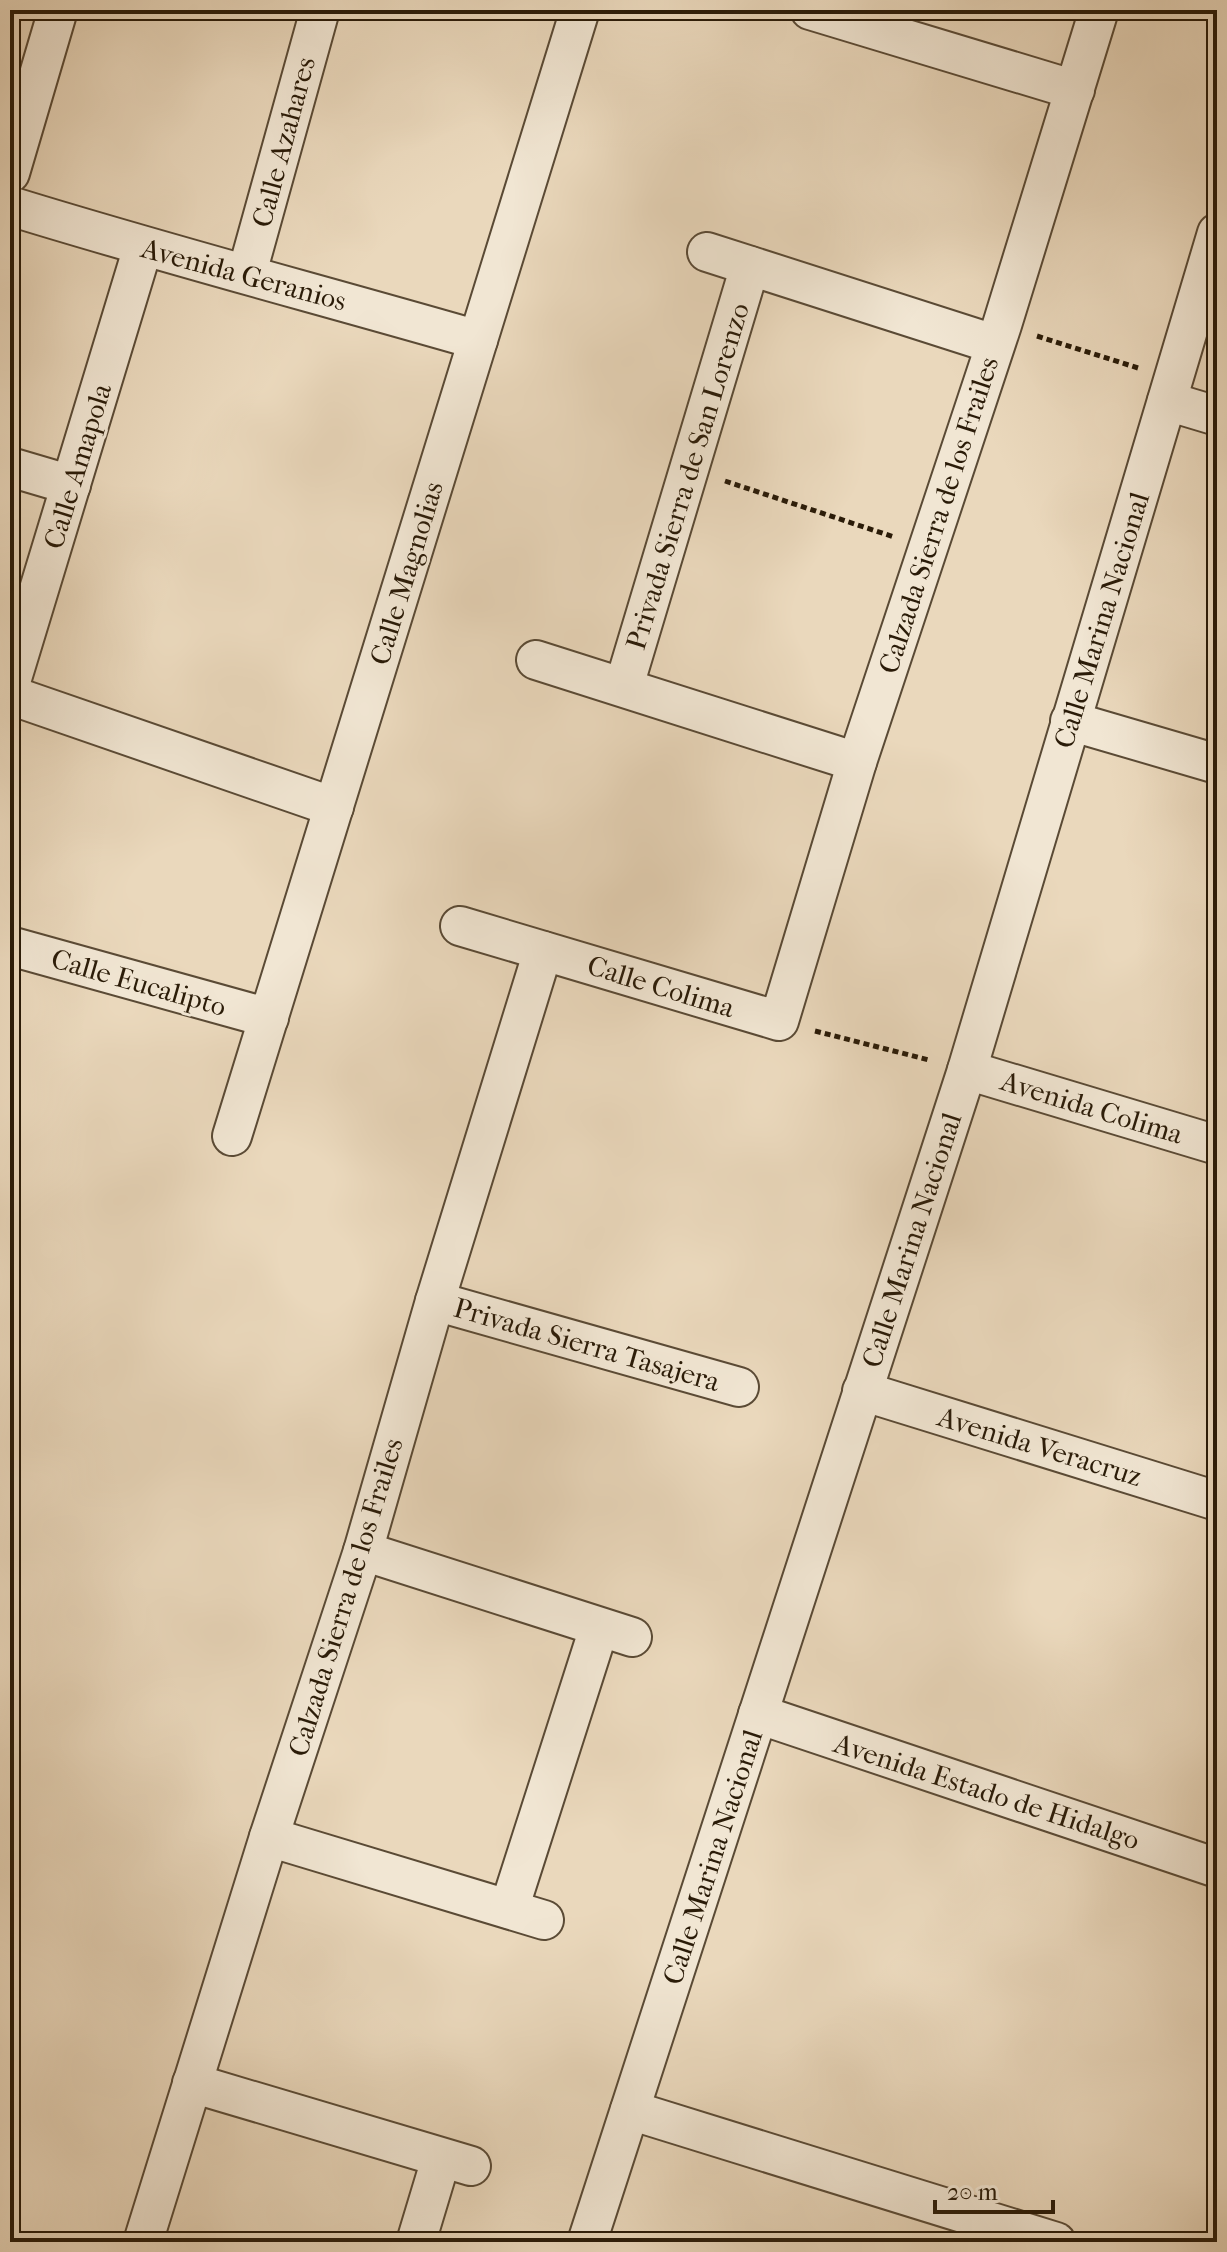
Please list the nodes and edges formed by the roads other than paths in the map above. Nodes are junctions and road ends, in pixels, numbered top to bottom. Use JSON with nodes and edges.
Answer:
{"nodes":[{"id":1,"x":58,"y":10,"type":"edge"},
{"id":2,"x":320,"y":10,"type":"edge"},
{"id":3,"x":580,"y":10,"type":"edge"},
{"id":4,"x":1099,"y":10,"type":"edge"},
{"id":5,"x":821,"y":12,"type":"edge"},
{"id":6,"x":1075,"y":90,"type":"junction"},
{"id":7,"x":10,"y":173,"type":"edge"},
{"id":8,"x":10,"y":206,"type":"edge"},
{"id":9,"x":1217,"y":233,"type":"edge"},
{"id":10,"x":143,"y":247,"type":"junction"},
{"id":11,"x":707,"y":252,"type":"dead end"},
{"id":12,"x":750,"y":266,"type":"junction"},
{"id":13,"x":247,"y":273,"type":"junction"},
{"id":14,"x":998,"y":334,"type":"junction"},
{"id":15,"x":478,"y":340,"type":"junction"},
{"id":16,"x":1170,"y":390,"type":"junction"},
{"id":17,"x":1217,"y":416,"type":"edge"},
{"id":18,"x":10,"y":467,"type":"edge"},
{"id":19,"x":71,"y":485,"type":"junction"},
{"id":20,"x":536,"y":660,"type":"dead end"},
{"id":21,"x":10,"y":685,"type":"edge"},
{"id":22,"x":624,"y":686,"type":"junction"},
{"id":23,"x":10,"y":695,"type":"edge"},
{"id":24,"x":1070,"y":721,"type":"junction"},
{"id":25,"x":857,"y":762,"type":"junction"},
{"id":26,"x":1217,"y":764,"type":"edge"},
{"id":27,"x":334,"y":807,"type":"junction"},
{"id":28,"x":460,"y":926,"type":"dead end"},
{"id":29,"x":10,"y":946,"type":"edge"},
{"id":30,"x":543,"y":951,"type":"junction"},
{"id":31,"x":269,"y":1018,"type":"junction"},
{"id":32,"x":779,"y":1021,"type":"joint"},
{"id":33,"x":967,"y":1070,"type":"junction"},
{"id":34,"x":232,"y":1136,"type":"dead end"},
{"id":35,"x":1217,"y":1145,"type":"edge"},
{"id":36,"x":435,"y":1301,"type":"junction"},
{"id":37,"x":739,"y":1387,"type":"dead end"},
{"id":38,"x":862,"y":1391,"type":"junction"},
{"id":39,"x":1217,"y":1501,"type":"edge"},
{"id":40,"x":363,"y":1551,"type":"junction"},
{"id":41,"x":758,"y":1714,"type":"junction"},
{"id":42,"x":269,"y":1837,"type":"junction"},
{"id":43,"x":1217,"y":1868,"type":"edge"},
{"id":44,"x":192,"y":2083,"type":"junction"},
{"id":45,"x":630,"y":2110,"type":"junction"},
{"id":46,"x":143,"y":2242,"type":"edge"},
{"id":47,"x":416,"y":2242,"type":"edge"},
{"id":48,"x":587,"y":2242,"type":"edge"},
{"id":49,"x":1056,"y":2242,"type":"edge"}],
"edges":[{"from":1,"to":7,"type":"street"},
{"from":2,"to":13,"type":"street","name":"Calle Azahares"},
{"from":3,"to":15,"type":"street","name":"Calle Magnolias"},
{"from":4,"to":6,"type":"street","name":"Calzada Sierra de los Frailes"},
{"from":5,"to":6,"type":"street"},
{"from":6,"to":14,"type":"street","name":"Calzada Sierra de los Frailes"},
{"from":8,"to":10,"type":"street","name":"Avenida Geranios"},
{"from":9,"to":16,"type":"street","name":"Calle Marina Nacional"},
{"from":10,"to":13,"type":"street","name":"Avenida Geranios"},
{"from":10,"to":19,"type":"street","name":"Calle Amapola"},
{"from":11,"to":12,"type":"street"},
{"from":12,"to":14,"type":"street"},
{"from":12,"to":22,"type":"street","name":"Privada Sierra de San Lorenzo"},
{"from":13,"to":15,"type":"street","name":"Avenida Geranios"},
{"from":14,"to":25,"type":"street","name":"Calzada Sierra de los Frailes"},
{"from":15,"to":27,"type":"street","name":"Calle Magnolias"},
{"from":16,"to":17,"type":"street"},
{"from":16,"to":24,"type":"street","name":"Calle Marina Nacional"},
{"from":18,"to":19,"type":"street"},
{"from":19,"to":21,"type":"street","name":"Calle Amapola"},
{"from":20,"to":22,"type":"street"},
{"from":22,"to":25,"type":"street"},
{"from":23,"to":27,"type":"street"},
{"from":24,"to":26,"type":"street"},
{"from":24,"to":33,"type":"street","name":"Calle Marina Nacional"},
{"from":25,"to":32,"type":"street","name":"Calzada Sierra de los Frailes"},
{"from":27,"to":31,"type":"street","name":"Calle Magnolias"},
{"from":28,"to":30,"type":"street","name":"Calle Colima"},
{"from":29,"to":31,"type":"street","name":"Calle Eucalipto"},
{"from":30,"to":32,"type":"street","name":"Calle Colima"},
{"from":30,"to":36,"type":"street","name":"Calzada Sierra de los Frailes"},
{"from":31,"to":34,"type":"street","name":"Calle Magnolias"},
{"from":33,"to":35,"type":"street","name":"Avenida Colima"},
{"from":33,"to":38,"type":"street","name":"Calle Marina Nacional"},
{"from":36,"to":37,"type":"street","name":"Privada Sierra Tasajera"},
{"from":36,"to":40,"type":"street","name":"Calzada Sierra de los Frailes"},
{"from":38,"to":39,"type":"street","name":"Avenida Veracruz"},
{"from":38,"to":41,"type":"street","name":"Calle Marina Nacional"},
{"from":40,"to":42,"type":"street","name":"Calzada Sierra de los Frailes"},
{"from":40,"to":42,"type":"street"},
{"from":41,"to":43,"type":"street","name":"Avenida Estado de Hidalgo"},
{"from":41,"to":45,"type":"street","name":"Calle Marina Nacional"},
{"from":42,"to":44,"type":"street","name":"Calzada Sierra de los Frailes"},
{"from":44,"to":46,"type":"street","name":"Calzada Sierra de los Frailes"},
{"from":44,"to":47,"type":"street"},
{"from":45,"to":48,"type":"street","name":"Calle Marina Nacional"},
{"from":45,"to":49,"type":"street"}]}
